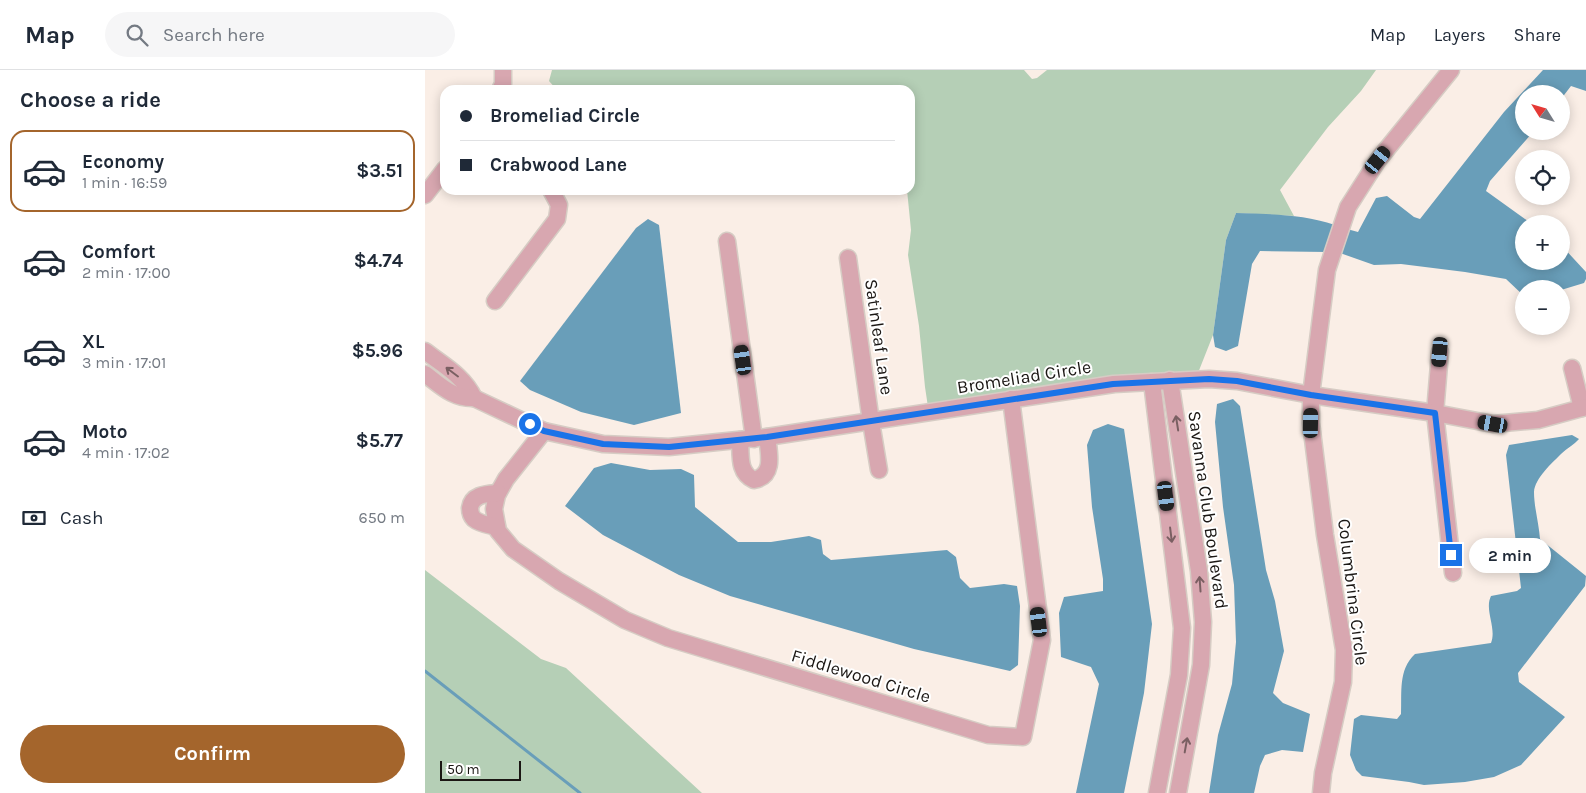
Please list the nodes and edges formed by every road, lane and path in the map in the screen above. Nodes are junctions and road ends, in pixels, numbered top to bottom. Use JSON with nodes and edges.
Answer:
{"nodes":[{"id":1,"x":503,"y":70,"type":"edge"},
{"id":2,"x":1451,"y":70,"type":"edge"},
{"id":3,"x":502,"y":85,"type":"edge"},
{"id":4,"x":440,"y":176,"type":"edge"},
{"id":5,"x":425,"y":195,"type":"edge"},
{"id":6,"x":554,"y":195,"type":"edge"},
{"id":7,"x":727,"y":241,"type":"dead end"},
{"id":8,"x":849,"y":258,"type":"dead end"},
{"id":9,"x":495,"y":301,"type":"dead end"},
{"id":10,"x":425,"y":351,"type":"edge"},
{"id":11,"x":1440,"y":352,"type":"dead end"},
{"id":12,"x":1572,"y":368,"type":"dead end"},
{"id":13,"x":425,"y":374,"type":"edge"},
{"id":14,"x":1170,"y":380,"type":"junction"},
{"id":15,"x":1152,"y":382,"type":"junction"},
{"id":16,"x":1311,"y":395,"type":"junction"},
{"id":17,"x":473,"y":398,"type":"junction"},
{"id":18,"x":1011,"y":399,"type":"junction"},
{"id":19,"x":1584,"y":408,"type":"edge"},
{"id":20,"x":1435,"y":413,"type":"junction"},
{"id":21,"x":871,"y":422,"type":"junction"},
{"id":22,"x":544,"y":431,"type":"junction"},
{"id":23,"x":754,"y":439,"type":"junction"},
{"id":24,"x":879,"y":470,"type":"dead end"},
{"id":25,"x":498,"y":493,"type":"junction"},
{"id":26,"x":497,"y":527,"type":"junction"},
{"id":27,"x":1453,"y":573,"type":"dead end"},
{"id":28,"x":1157,"y":793,"type":"edge"},
{"id":29,"x":1178,"y":793,"type":"edge"},
{"id":30,"x":1321,"y":793,"type":"edge"}],
"edges":[{"from":1,"to":3,"type":"street"},
{"from":2,"to":16,"type":"street","name":"Columbrina Circle"},
{"from":4,"to":5,"type":"street"},
{"from":6,"to":9,"type":"street"},
{"from":7,"to":23,"type":"street"},
{"from":8,"to":21,"type":"street","name":"Satinleaf Lane"},
{"from":17,"to":10,"type":"street","one_way":true},
{"from":11,"to":20,"type":"street"},
{"from":12,"to":19,"type":"street"},
{"from":13,"to":17,"type":"street","name":"Bromeliad Circle"},
{"from":14,"to":15,"type":"street","name":"Bromeliad Circle"},
{"from":14,"to":16,"type":"street","name":"Bromeliad Circle"},
{"from":29,"to":14,"type":"street","name":"Savanna Club Boulevard","one_way":true},
{"from":15,"to":18,"type":"street","name":"Bromeliad Circle"},
{"from":15,"to":28,"type":"street","one_way":true},
{"from":16,"to":20,"type":"street","name":"Bromeliad Circle"},
{"from":16,"to":30,"type":"street","name":"Columbrina Circle"},
{"from":17,"to":22,"type":"street","name":"Bromeliad Circle"},
{"from":18,"to":21,"type":"street","name":"Bromeliad Circle"},
{"from":18,"to":26,"type":"street","name":"Fiddlewood Circle"},
{"from":19,"to":20,"type":"street","name":"Bromeliad Circle"},
{"from":20,"to":27,"type":"street"},
{"from":21,"to":23,"type":"street","name":"Bromeliad Circle"},
{"from":21,"to":24,"type":"street","name":"Satinleaf Lane"},
{"from":22,"to":23,"type":"street","name":"Bromeliad Circle"},
{"from":22,"to":25,"type":"street"},
{"from":25,"to":26,"type":"street"},
{"from":25,"to":26,"type":"street"}]}
